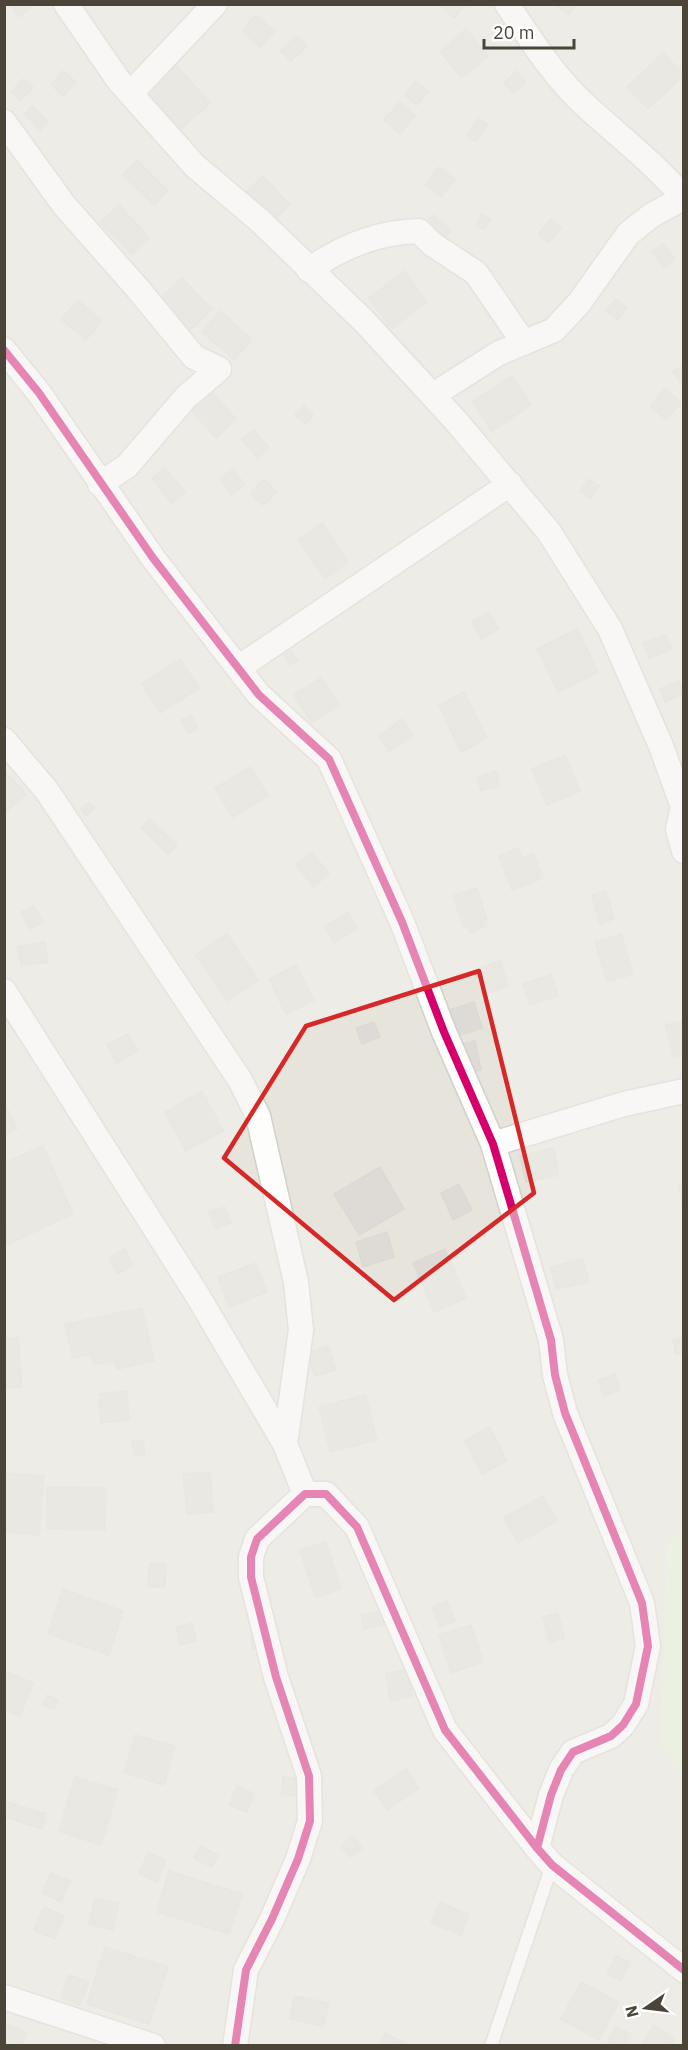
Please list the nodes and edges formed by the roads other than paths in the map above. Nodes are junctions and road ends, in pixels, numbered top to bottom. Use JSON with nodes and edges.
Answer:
{"nodes":[{"id":1,"x":66,"y":4,"type":"edge"},
{"id":2,"x":215,"y":4,"type":"edge"},
{"id":3,"x":507,"y":4,"type":"edge"},
{"id":4,"x":131,"y":93,"type":"junction"},
{"id":5,"x":4,"y":122,"type":"edge"},
{"id":6,"x":309,"y":270,"type":"junction"},
{"id":7,"x":524,"y":343,"type":"junction"},
{"id":8,"x":4,"y":350,"type":"edge"},
{"id":9,"x":433,"y":395,"type":"junction"},
{"id":10,"x":100,"y":484,"type":"junction"},
{"id":11,"x":510,"y":484,"type":"junction"},
{"id":12,"x":238,"y":668,"type":"junction"},
{"id":13,"x":4,"y":740,"type":"edge"},
{"id":14,"x":683,"y":807,"type":"edge"},
{"id":15,"x":684,"y":851,"type":"edge"},
{"id":16,"x":5,"y":992,"type":"edge"},
{"id":17,"x":684,"y":1090,"type":"edge"},
{"id":18,"x":493,"y":1144,"type":"junction"},
{"id":19,"x":285,"y":1444,"type":"junction"},
{"id":20,"x":305,"y":1494,"type":"junction"},
{"id":21,"x":544,"y":1857,"type":"junction"},
{"id":22,"x":684,"y":1970,"type":"edge"},
{"id":23,"x":4,"y":1997,"type":"edge"},
{"id":24,"x":153,"y":2046,"type":"edge"},
{"id":25,"x":235,"y":2046,"type":"edge"},
{"id":26,"x":491,"y":2046,"type":"edge"}],
"edges":[{"from":1,"to":4,"type":"street"},
{"from":2,"to":4,"type":"street"},
{"from":3,"to":7,"type":"street"},
{"from":4,"to":6,"type":"street"},
{"from":5,"to":10,"type":"street"},
{"from":6,"to":7,"type":"street"},
{"from":6,"to":9,"type":"street"},
{"from":7,"to":9,"type":"street"},
{"from":8,"to":10,"type":"street"},
{"from":9,"to":11,"type":"street"},
{"from":10,"to":12,"type":"street"},
{"from":11,"to":12,"type":"street"},
{"from":11,"to":14,"type":"street"},
{"from":12,"to":18,"type":"street"},
{"from":13,"to":19,"type":"street"},
{"from":14,"to":15,"type":"street"},
{"from":16,"to":19,"type":"street"},
{"from":17,"to":18,"type":"street"},
{"from":18,"to":21,"type":"street"},
{"from":19,"to":20,"type":"street"},
{"from":20,"to":21,"type":"street"},
{"from":20,"to":25,"type":"street"},
{"from":21,"to":22,"type":"street"},
{"from":21,"to":26,"type":"lane"},
{"from":23,"to":24,"type":"street"}]}
